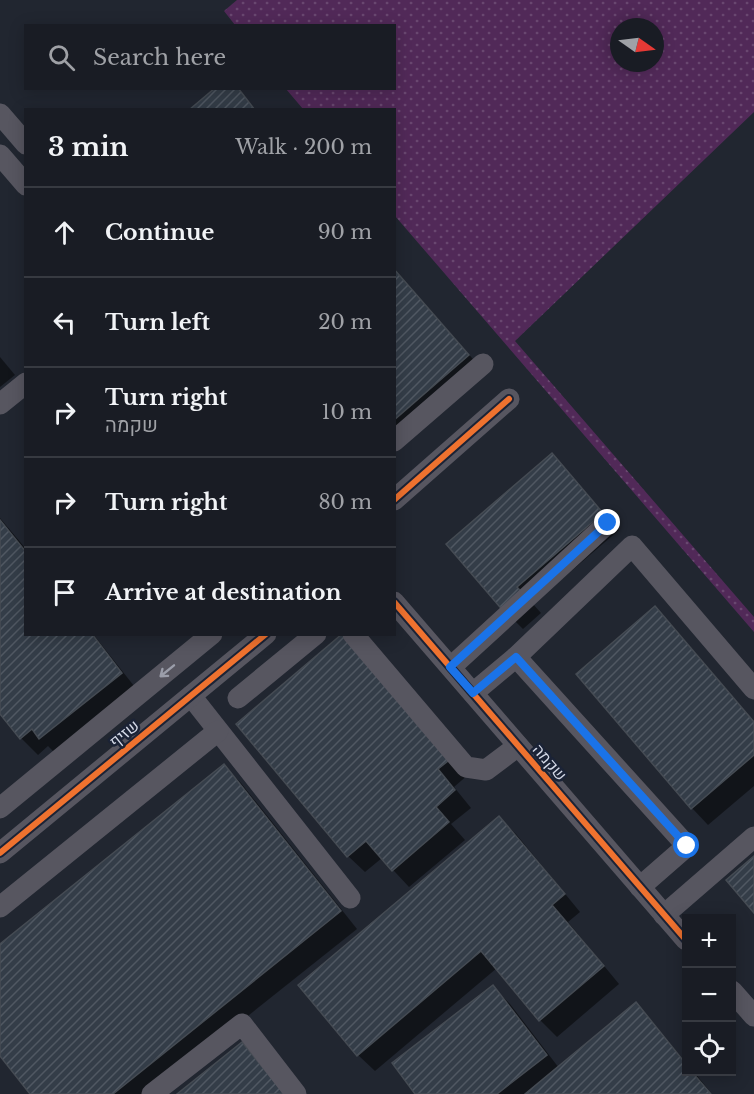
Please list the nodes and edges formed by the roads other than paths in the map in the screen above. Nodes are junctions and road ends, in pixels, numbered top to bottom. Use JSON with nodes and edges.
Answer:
{"nodes":[{"id":1,"x":0,"y":114,"type":"edge"},
{"id":2,"x":24,"y":142,"type":"edge"},
{"id":3,"x":0,"y":154,"type":"edge"},
{"id":4,"x":24,"y":183,"type":"edge"},
{"id":5,"x":483,"y":364,"type":"dead end"},
{"id":6,"x":24,"y":385,"type":"edge"},
{"id":7,"x":509,"y":399,"type":"dead end"},
{"id":8,"x":0,"y":404,"type":"edge"},
{"id":9,"x":396,"y":439,"type":"edge"},
{"id":10,"x":396,"y":498,"type":"edge"},
{"id":11,"x":608,"y":523,"type":"dead end"},
{"id":12,"x":396,"y":604,"type":"edge"},
{"id":13,"x":210,"y":636,"type":"edge"},
{"id":14,"x":264,"y":636,"type":"edge"},
{"id":15,"x":314,"y":636,"type":"edge"},
{"id":16,"x":355,"y":636,"type":"edge"},
{"id":17,"x":516,"y":657,"type":"junction"},
{"id":18,"x":450,"y":667,"type":"junction"},
{"id":19,"x":754,"y":689,"type":"edge"},
{"id":20,"x":473,"y":693,"type":"junction"},
{"id":21,"x":191,"y":696,"type":"junction"},
{"id":22,"x":238,"y":698,"type":"dead end"},
{"id":23,"x":218,"y":731,"type":"junction"},
{"id":24,"x":518,"y":746,"type":"junction"},
{"id":25,"x":1,"y":805,"type":"edge"},
{"id":26,"x":754,"y":837,"type":"edge"},
{"id":27,"x":0,"y":853,"type":"edge"},
{"id":28,"x":640,"y":887,"type":"junction"},
{"id":29,"x":350,"y":898,"type":"dead end"},
{"id":30,"x":0,"y":907,"type":"edge"},
{"id":31,"x":664,"y":915,"type":"junction"},
{"id":32,"x":682,"y":935,"type":"edge"},
{"id":33,"x":736,"y":996,"type":"edge"},
{"id":34,"x":754,"y":1016,"type":"edge"},
{"id":35,"x":152,"y":1094,"type":"edge"},
{"id":36,"x":296,"y":1094,"type":"edge"}],
"edges":[{"from":1,"to":2,"type":"street"},
{"from":3,"to":4,"type":"street"},
{"from":5,"to":9,"type":"street"},
{"from":6,"to":8,"type":"street"},
{"from":7,"to":10,"type":"street"},
{"from":11,"to":18,"type":"street"},
{"from":12,"to":18,"type":"street","name":"שקמה"},
{"from":13,"to":25,"type":"street","name":"שזיף","one_way":true},
{"from":14,"to":21,"type":"street","name":"שזיף"},
{"from":15,"to":22,"type":"street"},
{"from":16,"to":24,"type":"street"},
{"from":17,"to":19,"type":"street"},
{"from":17,"to":20,"type":"street"},
{"from":17,"to":28,"type":"street"},
{"from":18,"to":20,"type":"street","name":"שקמה"},
{"from":20,"to":24,"type":"street","name":"שקמה"},
{"from":21,"to":23,"type":"street"},
{"from":21,"to":27,"type":"street","name":"שזיף"},
{"from":23,"to":29,"type":"street"},
{"from":23,"to":30,"type":"street"},
{"from":24,"to":28,"type":"street","name":"שקמה"},
{"from":26,"to":31,"type":"street"},
{"from":28,"to":31,"type":"street","name":"שקמה"},
{"from":31,"to":32,"type":"street","name":"שקמה"},
{"from":33,"to":34,"type":"street"},
{"from":35,"to":36,"type":"street"}]}
